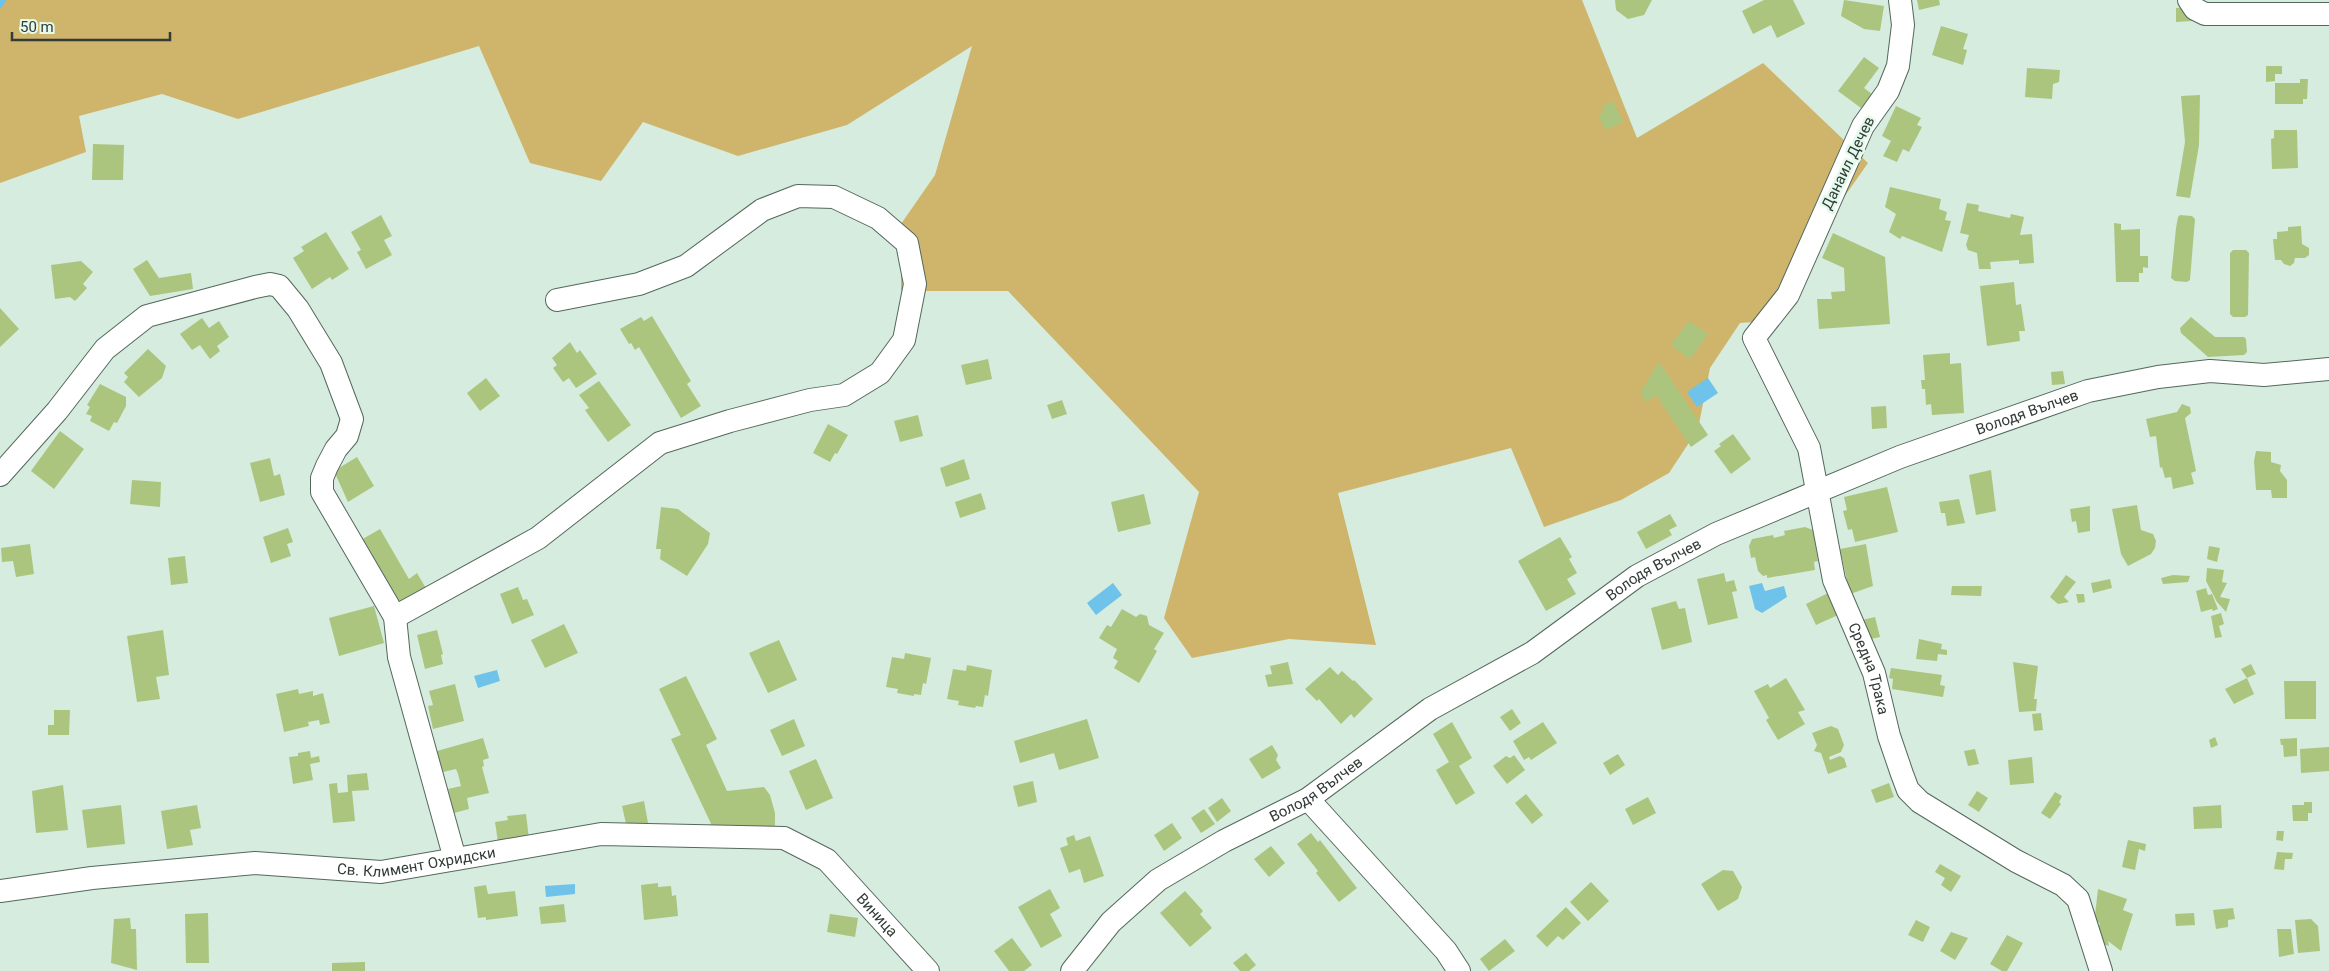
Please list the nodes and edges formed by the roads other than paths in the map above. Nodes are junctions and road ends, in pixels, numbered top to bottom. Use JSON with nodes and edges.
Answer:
{"nodes":[{"id":1,"x":1900,"y":0,"type":"edge"},
{"id":2,"x":2189,"y":0,"type":"edge"},
{"id":3,"x":2329,"y":14,"type":"edge"},
{"id":4,"x":1788,"y":295,"type":"joint"},
{"id":5,"x":556,"y":300,"type":"dead end"},
{"id":6,"x":2329,"y":369,"type":"edge"},
{"id":7,"x":0,"y":475,"type":"edge"},
{"id":8,"x":1816,"y":490,"type":"junction"},
{"id":9,"x":395,"y":617,"type":"junction"},
{"id":10,"x":1308,"y":800,"type":"junction"},
{"id":11,"x":455,"y":859,"type":"junction"},
{"id":12,"x":827,"y":860,"type":"joint"},
{"id":13,"x":0,"y":891,"type":"edge"},
{"id":14,"x":928,"y":971,"type":"edge"},
{"id":15,"x":1072,"y":971,"type":"edge"},
{"id":16,"x":1459,"y":971,"type":"edge"},
{"id":17,"x":2101,"y":971,"type":"edge"}],
"edges":[{"from":1,"to":4,"type":"street","name":"Данаил Дечев"},
{"from":2,"to":3,"type":"street"},
{"from":4,"to":8,"type":"street","name":"Средна Трака"},
{"from":5,"to":9,"type":"street"},
{"from":6,"to":8,"type":"street","name":"Володя Вълчев"},
{"from":7,"to":9,"type":"street"},
{"from":8,"to":10,"type":"street","name":"Володя Вълчев"},
{"from":8,"to":17,"type":"street","name":"Средна Трака"},
{"from":9,"to":11,"type":"street"},
{"from":10,"to":15,"type":"street","name":"Володя Вълчев"},
{"from":10,"to":16,"type":"street"},
{"from":11,"to":12,"type":"street","name":"Св. Климент Охридски"},
{"from":11,"to":13,"type":"street","name":"Св. Климент Охридски"},
{"from":12,"to":14,"type":"street","name":"Виница"}]}
